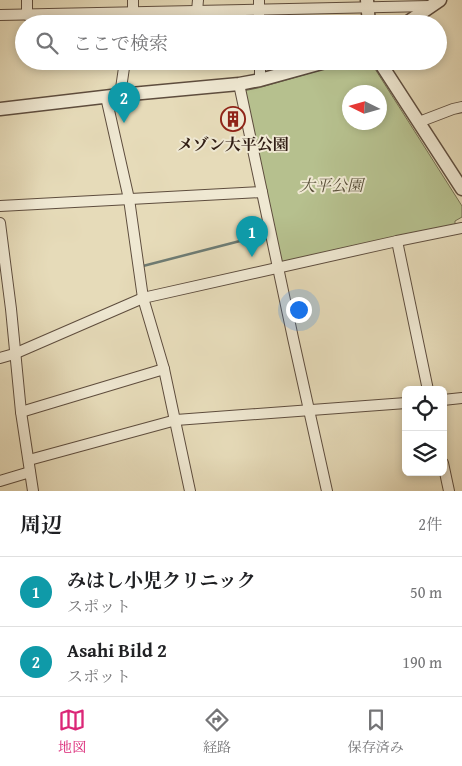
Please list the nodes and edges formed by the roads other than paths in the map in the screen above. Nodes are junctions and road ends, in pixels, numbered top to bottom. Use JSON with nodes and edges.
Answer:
{"nodes":[{"id":1,"x":27,"y":0,"type":"edge"},
{"id":2,"x":133,"y":0,"type":"edge"},
{"id":3,"x":198,"y":0,"type":"edge"},
{"id":4,"x":368,"y":3,"type":"edge"},
{"id":5,"x":435,"y":3,"type":"edge"},
{"id":6,"x":259,"y":5,"type":"edge"},
{"id":7,"x":197,"y":11,"type":"junction"},
{"id":8,"x":133,"y":13,"type":"junction"},
{"id":9,"x":0,"y":15,"type":"edge"},
{"id":10,"x":27,"y":15,"type":"junction"},
{"id":11,"x":418,"y":15,"type":"edge"},
{"id":12,"x":124,"y":70,"type":"edge"},
{"id":13,"x":260,"y":70,"type":"edge"},
{"id":14,"x":296,"y":70,"type":"edge"},
{"id":15,"x":385,"y":70,"type":"edge"},
{"id":16,"x":260,"y":80,"type":"junction"},
{"id":17,"x":239,"y":84,"type":"junction"},
{"id":18,"x":120,"y":95,"type":"junction"},
{"id":19,"x":106,"y":97,"type":"junction"},
{"id":20,"x":462,"y":107,"type":"edge"},
{"id":21,"x":0,"y":109,"type":"edge"},
{"id":22,"x":419,"y":122,"type":"junction"},
{"id":23,"x":462,"y":189,"type":"edge"},
{"id":24,"x":262,"y":192,"type":"junction"},
{"id":25,"x":129,"y":198,"type":"junction"},
{"id":26,"x":0,"y":206,"type":"edge"},
{"id":27,"x":0,"y":223,"type":"edge"},
{"id":28,"x":462,"y":228,"type":"edge"},
{"id":29,"x":398,"y":241,"type":"junction"},
{"id":30,"x":2,"y":262,"type":"edge"},
{"id":31,"x":278,"y":267,"type":"junction"},
{"id":32,"x":143,"y":298,"type":"junction"},
{"id":33,"x":14,"y":354,"type":"junction"},
{"id":34,"x":0,"y":358,"type":"edge"},
{"id":35,"x":164,"y":369,"type":"junction"},
{"id":36,"x":427,"y":386,"type":"edge"},
{"id":37,"x":462,"y":398,"type":"edge"},
{"id":38,"x":447,"y":400,"type":"edge"},
{"id":39,"x":402,"y":403,"type":"edge"},
{"id":40,"x":309,"y":410,"type":"junction"},
{"id":41,"x":21,"y":412,"type":"junction"},
{"id":42,"x":176,"y":420,"type":"junction"},
{"id":43,"x":29,"y":460,"type":"junction"},
{"id":44,"x":30,"y":472,"type":"junction"},
{"id":45,"x":446,"y":476,"type":"edge"},
{"id":46,"x":0,"y":481,"type":"edge"},
{"id":47,"x":33,"y":491,"type":"edge"},
{"id":48,"x":190,"y":491,"type":"edge"},
{"id":49,"x":327,"y":491,"type":"edge"},
{"id":50,"x":449,"y":491,"type":"edge"}],
"edges":[{"from":1,"to":10,"type":"street"},
{"from":2,"to":8,"type":"street"},
{"from":3,"to":7,"type":"street"},
{"from":4,"to":5,"type":"street"},
{"from":4,"to":6,"type":"street"},
{"from":5,"to":11,"type":"street"},
{"from":6,"to":7,"type":"street"},
{"from":7,"to":8,"type":"street"},
{"from":8,"to":10,"type":"street"},
{"from":9,"to":10,"type":"street"},
{"from":12,"to":18,"type":"street"},
{"from":13,"to":16,"type":"street"},
{"from":14,"to":16,"type":"street"},
{"from":15,"to":22,"type":"street"},
{"from":16,"to":17,"type":"street"},
{"from":17,"to":18,"type":"street"},
{"from":17,"to":24,"type":"street"},
{"from":18,"to":19,"type":"street"},
{"from":19,"to":21,"type":"street"},
{"from":19,"to":25,"type":"street"},
{"from":20,"to":22,"type":"street"},
{"from":22,"to":23,"type":"street"},
{"from":24,"to":25,"type":"street"},
{"from":24,"to":31,"type":"street"},
{"from":25,"to":26,"type":"street"},
{"from":25,"to":32,"type":"street"},
{"from":27,"to":30,"type":"street"},
{"from":28,"to":29,"type":"street"},
{"from":29,"to":31,"type":"street"},
{"from":29,"to":36,"type":"street"},
{"from":30,"to":33,"type":"street"},
{"from":31,"to":32,"type":"street"},
{"from":31,"to":40,"type":"street"},
{"from":32,"to":33,"type":"street"},
{"from":32,"to":35,"type":"street"},
{"from":33,"to":34,"type":"street"},
{"from":33,"to":41,"type":"street"},
{"from":35,"to":41,"type":"street"},
{"from":35,"to":42,"type":"street"},
{"from":37,"to":38,"type":"street"},
{"from":39,"to":40,"type":"street"},
{"from":40,"to":42,"type":"street"},
{"from":40,"to":49,"type":"street"},
{"from":41,"to":43,"type":"street"},
{"from":42,"to":43,"type":"street"},
{"from":42,"to":48,"type":"street"},
{"from":43,"to":44,"type":"street"},
{"from":44,"to":46,"type":"street"},
{"from":44,"to":47,"type":"street"},
{"from":45,"to":50,"type":"street"}]}
